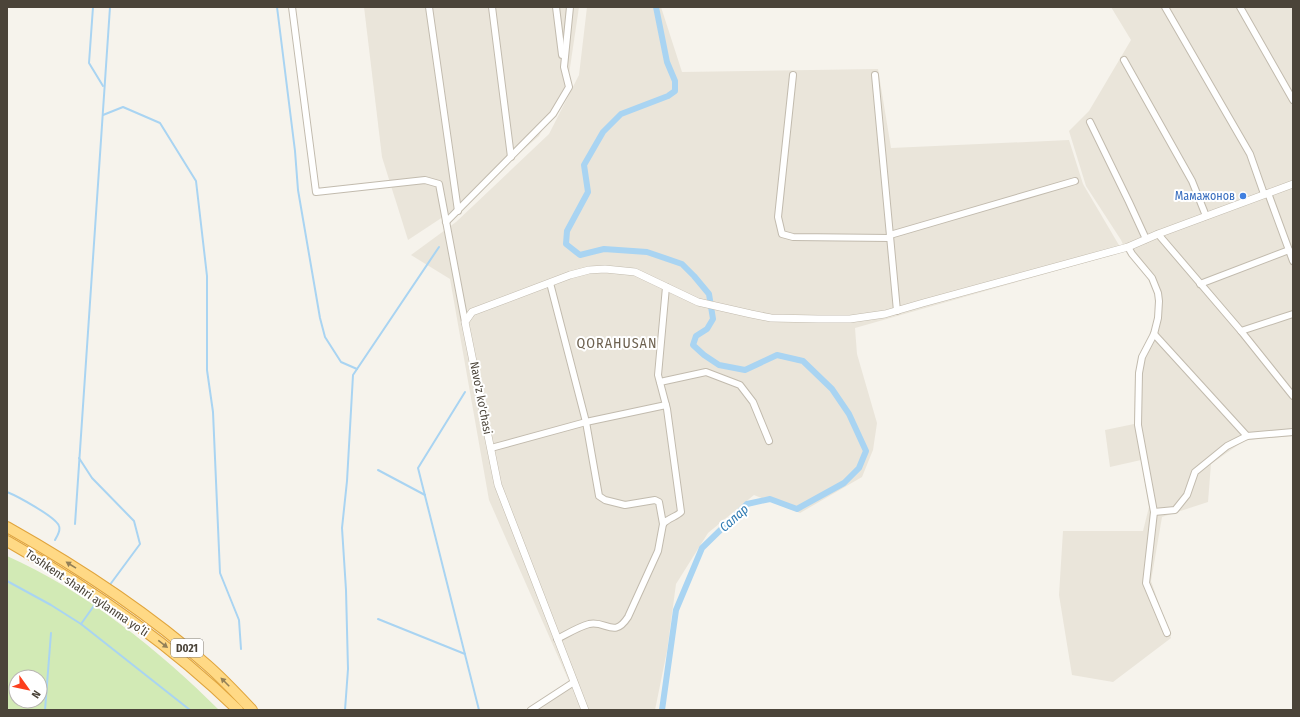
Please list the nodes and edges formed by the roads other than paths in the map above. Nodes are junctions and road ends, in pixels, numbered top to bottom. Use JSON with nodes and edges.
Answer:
{"nodes":[{"id":1,"x":292,"y":7,"type":"edge"},
{"id":2,"x":429,"y":7,"type":"edge"},
{"id":3,"x":492,"y":7,"type":"edge"},
{"id":4,"x":556,"y":7,"type":"edge"},
{"id":5,"x":570,"y":7,"type":"edge"},
{"id":6,"x":1165,"y":7,"type":"edge"},
{"id":7,"x":1240,"y":7,"type":"edge"},
{"id":8,"x":1124,"y":60,"type":"dead end"},
{"id":9,"x":564,"y":67,"type":"junction"},
{"id":10,"x":793,"y":75,"type":"dead end"},
{"id":11,"x":875,"y":75,"type":"dead end"},
{"id":12,"x":1293,"y":100,"type":"edge"},
{"id":13,"x":1090,"y":122,"type":"dead end"},
{"id":14,"x":510,"y":157,"type":"junction"},
{"id":15,"x":1075,"y":181,"type":"dead end"},
{"id":16,"x":1293,"y":184,"type":"edge"},
{"id":17,"x":1266,"y":194,"type":"junction"},
{"id":18,"x":458,"y":211,"type":"junction"},
{"id":19,"x":1206,"y":216,"type":"junction"},
{"id":20,"x":446,"y":222,"type":"junction"},
{"id":21,"x":1158,"y":234,"type":"junction"},
{"id":22,"x":890,"y":236,"type":"junction"},
{"id":23,"x":1146,"y":239,"type":"junction"},
{"id":24,"x":1128,"y":247,"type":"junction"},
{"id":25,"x":1289,"y":250,"type":"junction"},
{"id":26,"x":1293,"y":261,"type":"edge"},
{"id":27,"x":550,"y":283,"type":"junction"},
{"id":28,"x":1200,"y":284,"type":"junction"},
{"id":29,"x":666,"y":287,"type":"junction"},
{"id":30,"x":462,"y":306,"type":"junction"},
{"id":31,"x":897,"y":311,"type":"junction"},
{"id":32,"x":472,"y":312,"type":"junction"},
{"id":33,"x":1293,"y":314,"type":"edge"},
{"id":34,"x":465,"y":322,"type":"junction"},
{"id":35,"x":1241,"y":331,"type":"junction"},
{"id":36,"x":1154,"y":334,"type":"junction"},
{"id":37,"x":660,"y":382,"type":"junction"},
{"id":38,"x":1293,"y":396,"type":"edge"},
{"id":39,"x":666,"y":405,"type":"junction"},
{"id":40,"x":586,"y":422,"type":"junction"},
{"id":41,"x":1293,"y":432,"type":"edge"},
{"id":42,"x":1247,"y":436,"type":"junction"},
{"id":43,"x":769,"y":441,"type":"dead end"},
{"id":44,"x":490,"y":448,"type":"junction"},
{"id":45,"x":1154,"y":512,"type":"junction"},
{"id":46,"x":663,"y":524,"type":"junction"},
{"id":47,"x":7,"y":527,"type":"edge"},
{"id":48,"x":7,"y":541,"type":"edge"},
{"id":49,"x":1167,"y":633,"type":"dead end"},
{"id":50,"x":557,"y":639,"type":"junction"},
{"id":51,"x":574,"y":682,"type":"junction"},
{"id":52,"x":238,"y":710,"type":"edge"},
{"id":53,"x":252,"y":710,"type":"edge"},
{"id":54,"x":531,"y":710,"type":"edge"},
{"id":55,"x":585,"y":710,"type":"edge"}],
"edges":[{"from":1,"to":20,"type":"street"},
{"from":2,"to":18,"type":"street"},
{"from":3,"to":14,"type":"street"},
{"from":4,"to":9,"type":"street"},
{"from":5,"to":9,"type":"street"},
{"from":6,"to":17,"type":"street"},
{"from":7,"to":12,"type":"street"},
{"from":8,"to":19,"type":"street"},
{"from":9,"to":14,"type":"street"},
{"from":10,"to":22,"type":"street"},
{"from":11,"to":22,"type":"street"},
{"from":13,"to":23,"type":"street"},
{"from":14,"to":18,"type":"street"},
{"from":15,"to":22,"type":"street"},
{"from":16,"to":17,"type":"street"},
{"from":17,"to":19,"type":"street"},
{"from":17,"to":25,"type":"street"},
{"from":18,"to":20,"type":"street"},
{"from":19,"to":21,"type":"street"},
{"from":20,"to":30,"type":"street"},
{"from":21,"to":23,"type":"street"},
{"from":21,"to":28,"type":"street"},
{"from":22,"to":31,"type":"street"},
{"from":23,"to":24,"type":"street"},
{"from":24,"to":31,"type":"street"},
{"from":24,"to":36,"type":"street"},
{"from":25,"to":26,"type":"street"},
{"from":25,"to":28,"type":"street"},
{"from":27,"to":29,"type":"street"},
{"from":27,"to":32,"type":"street"},
{"from":27,"to":40,"type":"street"},
{"from":28,"to":35,"type":"street"},
{"from":29,"to":31,"type":"street"},
{"from":29,"to":37,"type":"street"},
{"from":30,"to":32,"type":"street"},
{"from":30,"to":34,"type":"street"},
{"from":32,"to":34,"type":"street"},
{"from":33,"to":35,"type":"street"},
{"from":34,"to":44,"type":"street","name":"Navo'z ko'chasi"},
{"from":35,"to":38,"type":"street"},
{"from":36,"to":42,"type":"street"},
{"from":36,"to":45,"type":"street"},
{"from":37,"to":39,"type":"street"},
{"from":37,"to":43,"type":"street"},
{"from":39,"to":40,"type":"street"},
{"from":39,"to":46,"type":"street"},
{"from":40,"to":44,"type":"street"},
{"from":40,"to":46,"type":"street"},
{"from":41,"to":42,"type":"street"},
{"from":42,"to":45,"type":"street"},
{"from":44,"to":50,"type":"street","name":"Navo'z ko'chasi"},
{"from":45,"to":49,"type":"street"},
{"from":46,"to":50,"type":"street"},
{"from":53,"to":47,"type":"highway","name":"Toshkent shahri aylanma yoʻli","number":"D021","one_way":true},
{"from":48,"to":52,"type":"highway","name":"Toshkent shahri aylanma yoʻli","number":"D021","one_way":true},
{"from":50,"to":51,"type":"street","name":"Navo'z ko'chasi"},
{"from":51,"to":54,"type":"street"},
{"from":51,"to":55,"type":"street","name":"Navo'z ko'chasi"}]}
